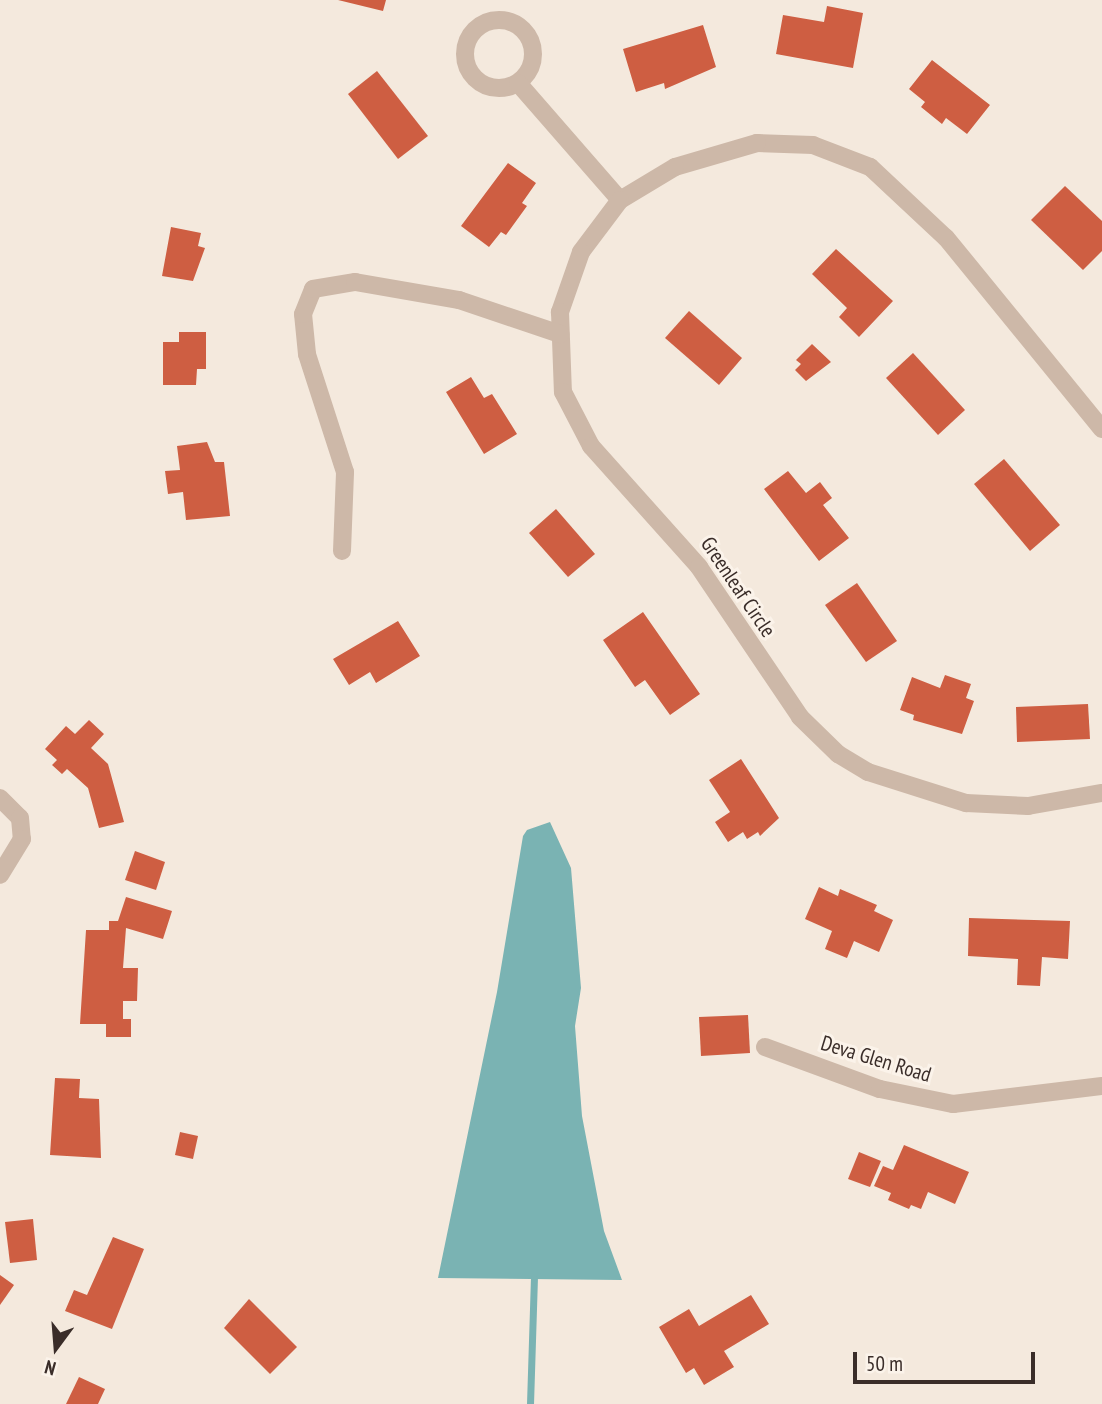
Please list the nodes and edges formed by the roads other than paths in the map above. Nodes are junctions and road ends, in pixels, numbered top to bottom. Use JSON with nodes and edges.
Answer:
{"nodes":[{"id":1,"x":518,"y":83,"type":"dead end"},
{"id":2,"x":620,"y":201,"type":"junction"},
{"id":3,"x":561,"y":334,"type":"junction"},
{"id":4,"x":1102,"y":429,"type":"edge"},
{"id":5,"x":342,"y":551,"type":"dead end"},
{"id":6,"x":1102,"y":793,"type":"edge"},
{"id":7,"x":0,"y":798,"type":"edge"},
{"id":8,"x":0,"y":875,"type":"edge"},
{"id":9,"x":765,"y":1047,"type":"dead end"},
{"id":10,"x":1102,"y":1086,"type":"edge"}],
"edges":[{"from":1,"to":2,"type":"street"},
{"from":2,"to":3,"type":"street","name":"Greenleaf Circle"},
{"from":2,"to":4,"type":"street","name":"Greenleaf Circle"},
{"from":3,"to":5,"type":"street"},
{"from":3,"to":6,"type":"street","name":"Greenleaf Circle"},
{"from":7,"to":8,"type":"street"},
{"from":9,"to":10,"type":"street","name":"Deva Glen Road"}]}
